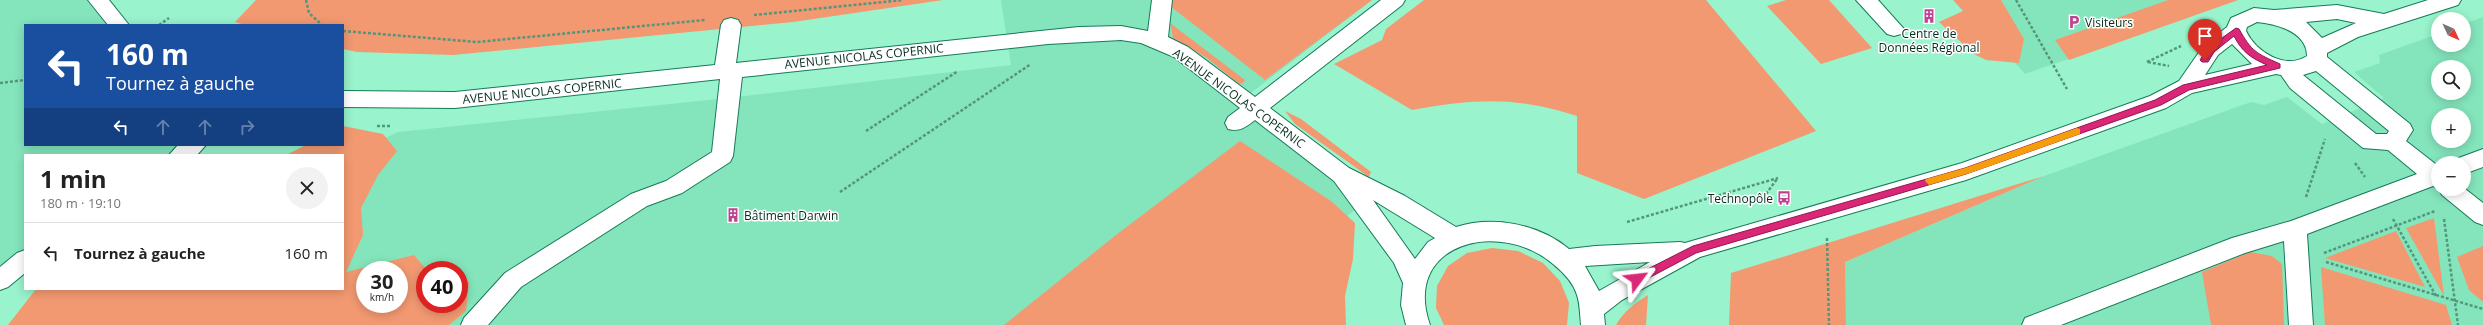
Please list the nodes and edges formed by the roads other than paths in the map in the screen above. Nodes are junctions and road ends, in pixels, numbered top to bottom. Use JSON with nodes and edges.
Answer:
{"nodes":[{"id":1,"x":98,"y":0,"type":"edge"},
{"id":2,"x":1162,"y":0,"type":"edge"},
{"id":3,"x":1395,"y":0,"type":"edge"},
{"id":4,"x":1866,"y":0,"type":"edge"},
{"id":5,"x":2451,"y":0,"type":"edge"},
{"id":6,"x":2255,"y":8,"type":"edge"},
{"id":7,"x":2276,"y":17,"type":"junction"},
{"id":8,"x":731,"y":21,"type":"road end"},
{"id":9,"x":2389,"y":22,"type":"junction"},
{"id":10,"x":118,"y":24,"type":"edge"},
{"id":11,"x":1894,"y":29,"type":"dead end"},
{"id":12,"x":2236,"y":31,"type":"junction"},
{"id":13,"x":1157,"y":41,"type":"junction"},
{"id":14,"x":2317,"y":54,"type":"junction"},
{"id":15,"x":2282,"y":67,"type":"junction"},
{"id":16,"x":728,"y":70,"type":"junction"},
{"id":17,"x":2186,"y":87,"type":"junction"},
{"id":18,"x":344,"y":99,"type":"edge"},
{"id":19,"x":1255,"y":108,"type":"junction"},
{"id":20,"x":1236,"y":123,"type":"dead end"},
{"id":21,"x":2393,"y":142,"type":"junction"},
{"id":22,"x":194,"y":146,"type":"edge"},
{"id":23,"x":182,"y":154,"type":"edge"},
{"id":24,"x":2483,"y":158,"type":"edge"},
{"id":25,"x":2471,"y":162,"type":"edge"},
{"id":26,"x":1341,"y":174,"type":"junction"},
{"id":27,"x":2431,"y":176,"type":"edge"},
{"id":28,"x":2431,"y":190,"type":"edge"},
{"id":29,"x":2455,"y":196,"type":"edge"},
{"id":30,"x":2483,"y":216,"type":"edge"},
{"id":31,"x":2295,"y":230,"type":"junction"},
{"id":32,"x":1454,"y":238,"type":"junction"},
{"id":33,"x":1693,"y":250,"type":"junction"},
{"id":34,"x":1567,"y":259,"type":"junction"},
{"id":35,"x":24,"y":261,"type":"edge"},
{"id":36,"x":0,"y":280,"type":"edge"},
{"id":37,"x":1414,"y":282,"type":"junction"},
{"id":38,"x":1594,"y":317,"type":"edge"},
{"id":39,"x":473,"y":325,"type":"edge"},
{"id":40,"x":1418,"y":325,"type":"edge"},
{"id":41,"x":2034,"y":325,"type":"edge"},
{"id":42,"x":2301,"y":325,"type":"edge"}],
"edges":[{"from":1,"to":10,"type":"street"},
{"from":2,"to":13,"type":"street"},
{"from":3,"to":19,"type":"street"},
{"from":4,"to":11,"type":"street"},
{"from":5,"to":9,"type":"street"},
{"from":6,"to":7,"type":"street"},
{"from":6,"to":12,"type":"street"},
{"from":7,"to":9,"type":"street"},
{"from":7,"to":14,"type":"street"},
{"from":8,"to":16,"type":"street"},
{"from":9,"to":14,"type":"street"},
{"from":12,"to":15,"type":"street"},
{"from":12,"to":17,"type":"street"},
{"from":13,"to":16,"type":"street","name":"AVENUE NICOLAS COPERNIC"},
{"from":13,"to":19,"type":"street","name":"AVENUE NICOLAS COPERNIC"},
{"from":14,"to":15,"type":"street"},
{"from":14,"to":21,"type":"street"},
{"from":15,"to":17,"type":"street"},
{"from":15,"to":21,"type":"street"},
{"from":16,"to":18,"type":"street","name":"AVENUE NICOLAS COPERNIC"},
{"from":16,"to":39,"type":"street"},
{"from":17,"to":33,"type":"street"},
{"from":19,"to":20,"type":"street"},
{"from":19,"to":26,"type":"street","name":"AVENUE NICOLAS COPERNIC"},
{"from":21,"to":27,"type":"street"},
{"from":22,"to":23,"type":"street"},
{"from":24,"to":25,"type":"street"},
{"from":26,"to":32,"type":"street","name":"AVENUE NICOLAS COPERNIC"},
{"from":26,"to":37,"type":"street","name":"AVENUE NICOLAS COPERNIC"},
{"from":28,"to":31,"type":"street"},
{"from":29,"to":30,"type":"street"},
{"from":31,"to":41,"type":"street"},
{"from":31,"to":42,"type":"street"},
{"from":32,"to":34,"type":"street"},
{"from":32,"to":37,"type":"street"},
{"from":33,"to":34,"type":"street"},
{"from":33,"to":38,"type":"street"},
{"from":34,"to":38,"type":"street"},
{"from":35,"to":36,"type":"street"},
{"from":37,"to":40,"type":"street"}]}
